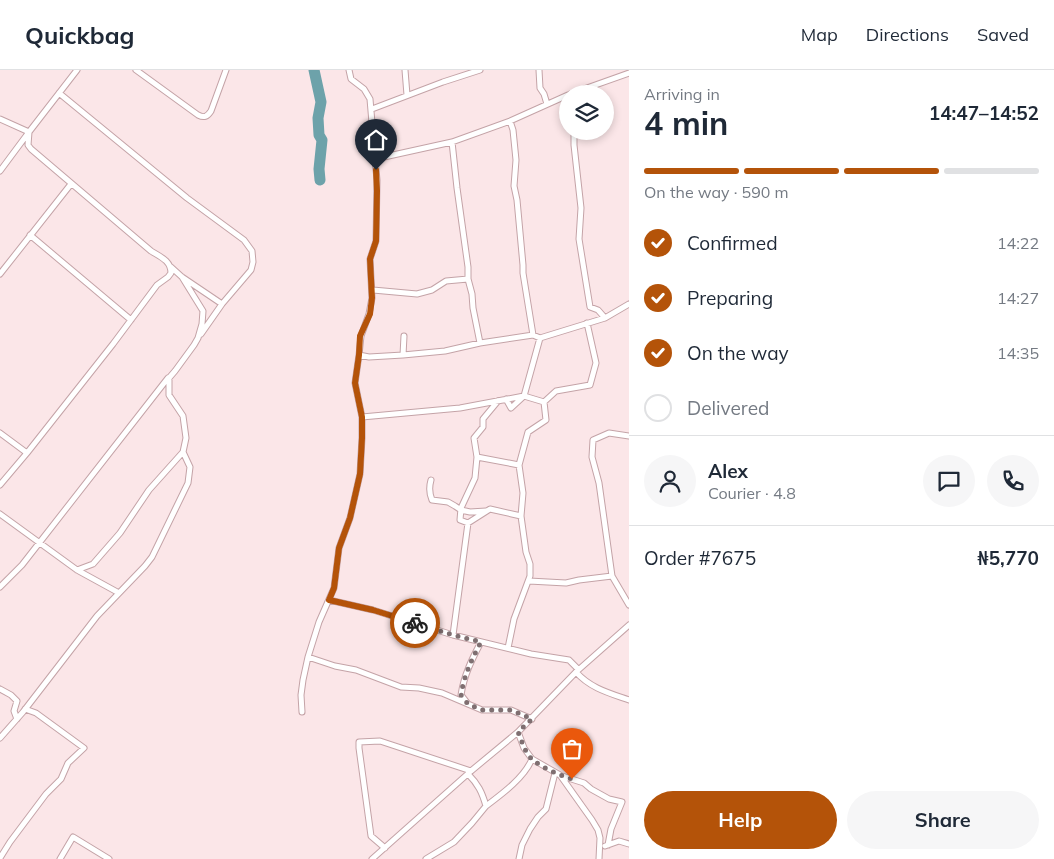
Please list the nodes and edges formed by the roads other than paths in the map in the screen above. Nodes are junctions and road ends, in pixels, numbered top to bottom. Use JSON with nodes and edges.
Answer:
{"nodes":[{"id":1,"x":77,"y":70,"type":"edge"},
{"id":2,"x":136,"y":70,"type":"edge"},
{"id":3,"x":226,"y":70,"type":"edge"},
{"id":4,"x":349,"y":70,"type":"edge"},
{"id":5,"x":404,"y":70,"type":"edge"},
{"id":6,"x":480,"y":70,"type":"edge"},
{"id":7,"x":539,"y":70,"type":"edge"},
{"id":8,"x":629,"y":73,"type":"edge"},
{"id":9,"x":595,"y":85,"type":"edge"},
{"id":10,"x":59,"y":93,"type":"junction"},
{"id":11,"x":407,"y":95,"type":"junction"},
{"id":12,"x":559,"y":99,"type":"edge"},
{"id":13,"x":547,"y":104,"type":"junction"},
{"id":14,"x":372,"y":109,"type":"junction"},
{"id":15,"x":0,"y":119,"type":"edge"},
{"id":16,"x":510,"y":121,"type":"junction"},
{"id":17,"x":29,"y":132,"type":"junction"},
{"id":18,"x":574,"y":140,"type":"edge"},
{"id":19,"x":452,"y":142,"type":"junction"},
{"id":20,"x":375,"y":159,"type":"junction"},
{"id":21,"x":0,"y":171,"type":"edge"},
{"id":22,"x":71,"y":184,"type":"junction"},
{"id":23,"x":30,"y":235,"type":"junction"},
{"id":24,"x":171,"y":267,"type":"junction"},
{"id":25,"x":0,"y":274,"type":"edge"},
{"id":26,"x":182,"y":277,"type":"junction"},
{"id":27,"x":468,"y":279,"type":"junction"},
{"id":28,"x":373,"y":290,"type":"junction"},
{"id":29,"x":222,"y":304,"type":"junction"},
{"id":30,"x":629,"y":304,"type":"edge"},
{"id":31,"x":605,"y":318,"type":"junction"},
{"id":32,"x":131,"y":320,"type":"junction"},
{"id":33,"x":586,"y":323,"type":"junction"},
{"id":34,"x":533,"y":335,"type":"junction"},
{"id":35,"x":404,"y":336,"type":"dead end"},
{"id":36,"x":198,"y":338,"type":"junction"},
{"id":37,"x":540,"y":338,"type":"junction"},
{"id":38,"x":480,"y":343,"type":"junction"},
{"id":39,"x":359,"y":355,"type":"junction"},
{"id":40,"x":403,"y":355,"type":"junction"},
{"id":41,"x":169,"y":378,"type":"junction"},
{"id":42,"x":524,"y":396,"type":"junction"},
{"id":43,"x":506,"y":399,"type":"junction"},
{"id":44,"x":498,"y":401,"type":"junction"},
{"id":45,"x":544,"y":402,"type":"junction"},
{"id":46,"x":362,"y":417,"type":"junction"},
{"id":47,"x":0,"y":433,"type":"edge"},
{"id":48,"x":629,"y":436,"type":"edge"},
{"id":49,"x":183,"y":452,"type":"junction"},
{"id":50,"x":27,"y":453,"type":"junction"},
{"id":51,"x":477,"y":457,"type":"junction"},
{"id":52,"x":519,"y":465,"type":"junction"},
{"id":53,"x":431,"y":480,"type":"dead end"},
{"id":54,"x":0,"y":485,"type":"edge"},
{"id":55,"x":461,"y":510,"type":"junction"},
{"id":56,"x":486,"y":511,"type":"junction"},
{"id":57,"x":0,"y":514,"type":"edge"},
{"id":58,"x":521,"y":516,"type":"junction"},
{"id":59,"x":468,"y":523,"type":"junction"},
{"id":60,"x":39,"y":543,"type":"junction"},
{"id":61,"x":78,"y":570,"type":"junction"},
{"id":62,"x":612,"y":576,"type":"junction"},
{"id":63,"x":529,"y":582,"type":"junction"},
{"id":64,"x":0,"y":587,"type":"edge"},
{"id":65,"x":119,"y":593,"type":"junction"},
{"id":66,"x":329,"y":600,"type":"junction"},
{"id":67,"x":629,"y":605,"type":"edge"},
{"id":68,"x":629,"y":625,"type":"edge"},
{"id":69,"x":453,"y":635,"type":"junction"},
{"id":70,"x":481,"y":642,"type":"junction"},
{"id":71,"x":508,"y":648,"type":"junction"},
{"id":72,"x":308,"y":657,"type":"junction"},
{"id":73,"x":577,"y":671,"type":"junction"},
{"id":74,"x":0,"y":689,"type":"edge"},
{"id":75,"x":629,"y":700,"type":"edge"},
{"id":76,"x":468,"y":704,"type":"junction"},
{"id":77,"x":25,"y":709,"type":"junction"},
{"id":78,"x":302,"y":712,"type":"dead end"},
{"id":79,"x":17,"y":719,"type":"junction"},
{"id":80,"x":532,"y":719,"type":"junction"},
{"id":81,"x":518,"y":732,"type":"junction"},
{"id":82,"x":0,"y":738,"type":"edge"},
{"id":83,"x":532,"y":759,"type":"junction"},
{"id":84,"x":470,"y":772,"type":"junction"},
{"id":85,"x":557,"y":774,"type":"junction"},
{"id":86,"x":486,"y":806,"type":"junction"},
{"id":87,"x":611,"y":831,"type":"junction"},
{"id":88,"x":619,"y":841,"type":"junction"},
{"id":89,"x":629,"y":844,"type":"edge"},
{"id":90,"x":608,"y":845,"type":"junction"},
{"id":91,"x":600,"y":847,"type":"junction"},
{"id":92,"x":384,"y":848,"type":"junction"},
{"id":93,"x":0,"y":858,"type":"edge"},
{"id":94,"x":60,"y":859,"type":"edge"},
{"id":95,"x":108,"y":859,"type":"edge"},
{"id":96,"x":372,"y":859,"type":"edge"},
{"id":97,"x":426,"y":859,"type":"edge"},
{"id":98,"x":519,"y":859,"type":"edge"},
{"id":99,"x":599,"y":859,"type":"edge"}],
"edges":[{"from":1,"to":10,"type":"street"},
{"from":2,"to":3,"type":"street"},
{"from":4,"to":14,"type":"street"},
{"from":5,"to":11,"type":"street"},
{"from":6,"to":11,"type":"street"},
{"from":7,"to":13,"type":"street"},
{"from":8,"to":9,"type":"street"},
{"from":10,"to":17,"type":"street"},
{"from":10,"to":29,"type":"street"},
{"from":11,"to":14,"type":"street"},
{"from":12,"to":13,"type":"street"},
{"from":13,"to":16,"type":"street"},
{"from":14,"to":20,"type":"street"},
{"from":15,"to":17,"type":"street"},
{"from":16,"to":19,"type":"street"},
{"from":16,"to":34,"type":"street"},
{"from":17,"to":21,"type":"street"},
{"from":17,"to":22,"type":"street"},
{"from":18,"to":31,"type":"street"},
{"from":19,"to":20,"type":"street"},
{"from":19,"to":27,"type":"street"},
{"from":20,"to":28,"type":"street"},
{"from":22,"to":23,"type":"street"},
{"from":22,"to":24,"type":"street"},
{"from":23,"to":25,"type":"street"},
{"from":23,"to":32,"type":"street"},
{"from":24,"to":26,"type":"street"},
{"from":24,"to":32,"type":"street"},
{"from":26,"to":29,"type":"street"},
{"from":26,"to":36,"type":"street"},
{"from":27,"to":28,"type":"street"},
{"from":27,"to":38,"type":"street"},
{"from":28,"to":39,"type":"street"},
{"from":29,"to":36,"type":"street"},
{"from":30,"to":31,"type":"street"},
{"from":31,"to":33,"type":"street"},
{"from":32,"to":50,"type":"street"},
{"from":33,"to":37,"type":"street"},
{"from":33,"to":45,"type":"street"},
{"from":34,"to":37,"type":"street"},
{"from":34,"to":38,"type":"street"},
{"from":35,"to":40,"type":"street"},
{"from":36,"to":41,"type":"street"},
{"from":37,"to":42,"type":"street"},
{"from":38,"to":40,"type":"street"},
{"from":39,"to":40,"type":"street"},
{"from":39,"to":46,"type":"street"},
{"from":41,"to":49,"type":"street"},
{"from":41,"to":60,"type":"street"},
{"from":42,"to":43,"type":"street"},
{"from":42,"to":43,"type":"street"},
{"from":42,"to":45,"type":"street"},
{"from":43,"to":44,"type":"street"},
{"from":44,"to":46,"type":"street"},
{"from":44,"to":51,"type":"street"},
{"from":45,"to":52,"type":"street"},
{"from":46,"to":66,"type":"street"},
{"from":47,"to":50,"type":"street"},
{"from":48,"to":62,"type":"street"},
{"from":49,"to":61,"type":"street"},
{"from":49,"to":65,"type":"street"},
{"from":50,"to":54,"type":"street"},
{"from":51,"to":52,"type":"street"},
{"from":51,"to":55,"type":"street"},
{"from":52,"to":58,"type":"street"},
{"from":53,"to":55,"type":"street"},
{"from":55,"to":56,"type":"street"},
{"from":55,"to":59,"type":"street"},
{"from":56,"to":58,"type":"street"},
{"from":56,"to":59,"type":"street"},
{"from":57,"to":60,"type":"street"},
{"from":58,"to":63,"type":"street"},
{"from":59,"to":69,"type":"street"},
{"from":60,"to":61,"type":"street"},
{"from":60,"to":64,"type":"street"},
{"from":61,"to":65,"type":"street"},
{"from":62,"to":63,"type":"street"},
{"from":62,"to":67,"type":"street"},
{"from":63,"to":71,"type":"street"},
{"from":65,"to":77,"type":"street"},
{"from":66,"to":69,"type":"street"},
{"from":66,"to":72,"type":"street"},
{"from":68,"to":73,"type":"street"},
{"from":69,"to":70,"type":"street"},
{"from":70,"to":71,"type":"street"},
{"from":70,"to":76,"type":"street"},
{"from":71,"to":73,"type":"street"},
{"from":72,"to":76,"type":"street"},
{"from":72,"to":78,"type":"street"},
{"from":73,"to":75,"type":"street"},
{"from":73,"to":80,"type":"street"},
{"from":74,"to":79,"type":"street"},
{"from":76,"to":80,"type":"street"},
{"from":77,"to":79,"type":"street"},
{"from":77,"to":93,"type":"street"},
{"from":79,"to":82,"type":"street"},
{"from":80,"to":81,"type":"street"},
{"from":81,"to":83,"type":"street"},
{"from":81,"to":84,"type":"street"},
{"from":83,"to":85,"type":"street"},
{"from":83,"to":86,"type":"street"},
{"from":84,"to":86,"type":"street"},
{"from":84,"to":92,"type":"street"},
{"from":84,"to":92,"type":"street"},
{"from":85,"to":87,"type":"street"},
{"from":85,"to":91,"type":"street"},
{"from":85,"to":98,"type":"street"},
{"from":86,"to":97,"type":"street"},
{"from":87,"to":88,"type":"street"},
{"from":87,"to":90,"type":"street"},
{"from":88,"to":89,"type":"street"},
{"from":88,"to":90,"type":"street"},
{"from":90,"to":91,"type":"street"},
{"from":91,"to":99,"type":"street"},
{"from":92,"to":96,"type":"street"},
{"from":94,"to":95,"type":"street"}]}
